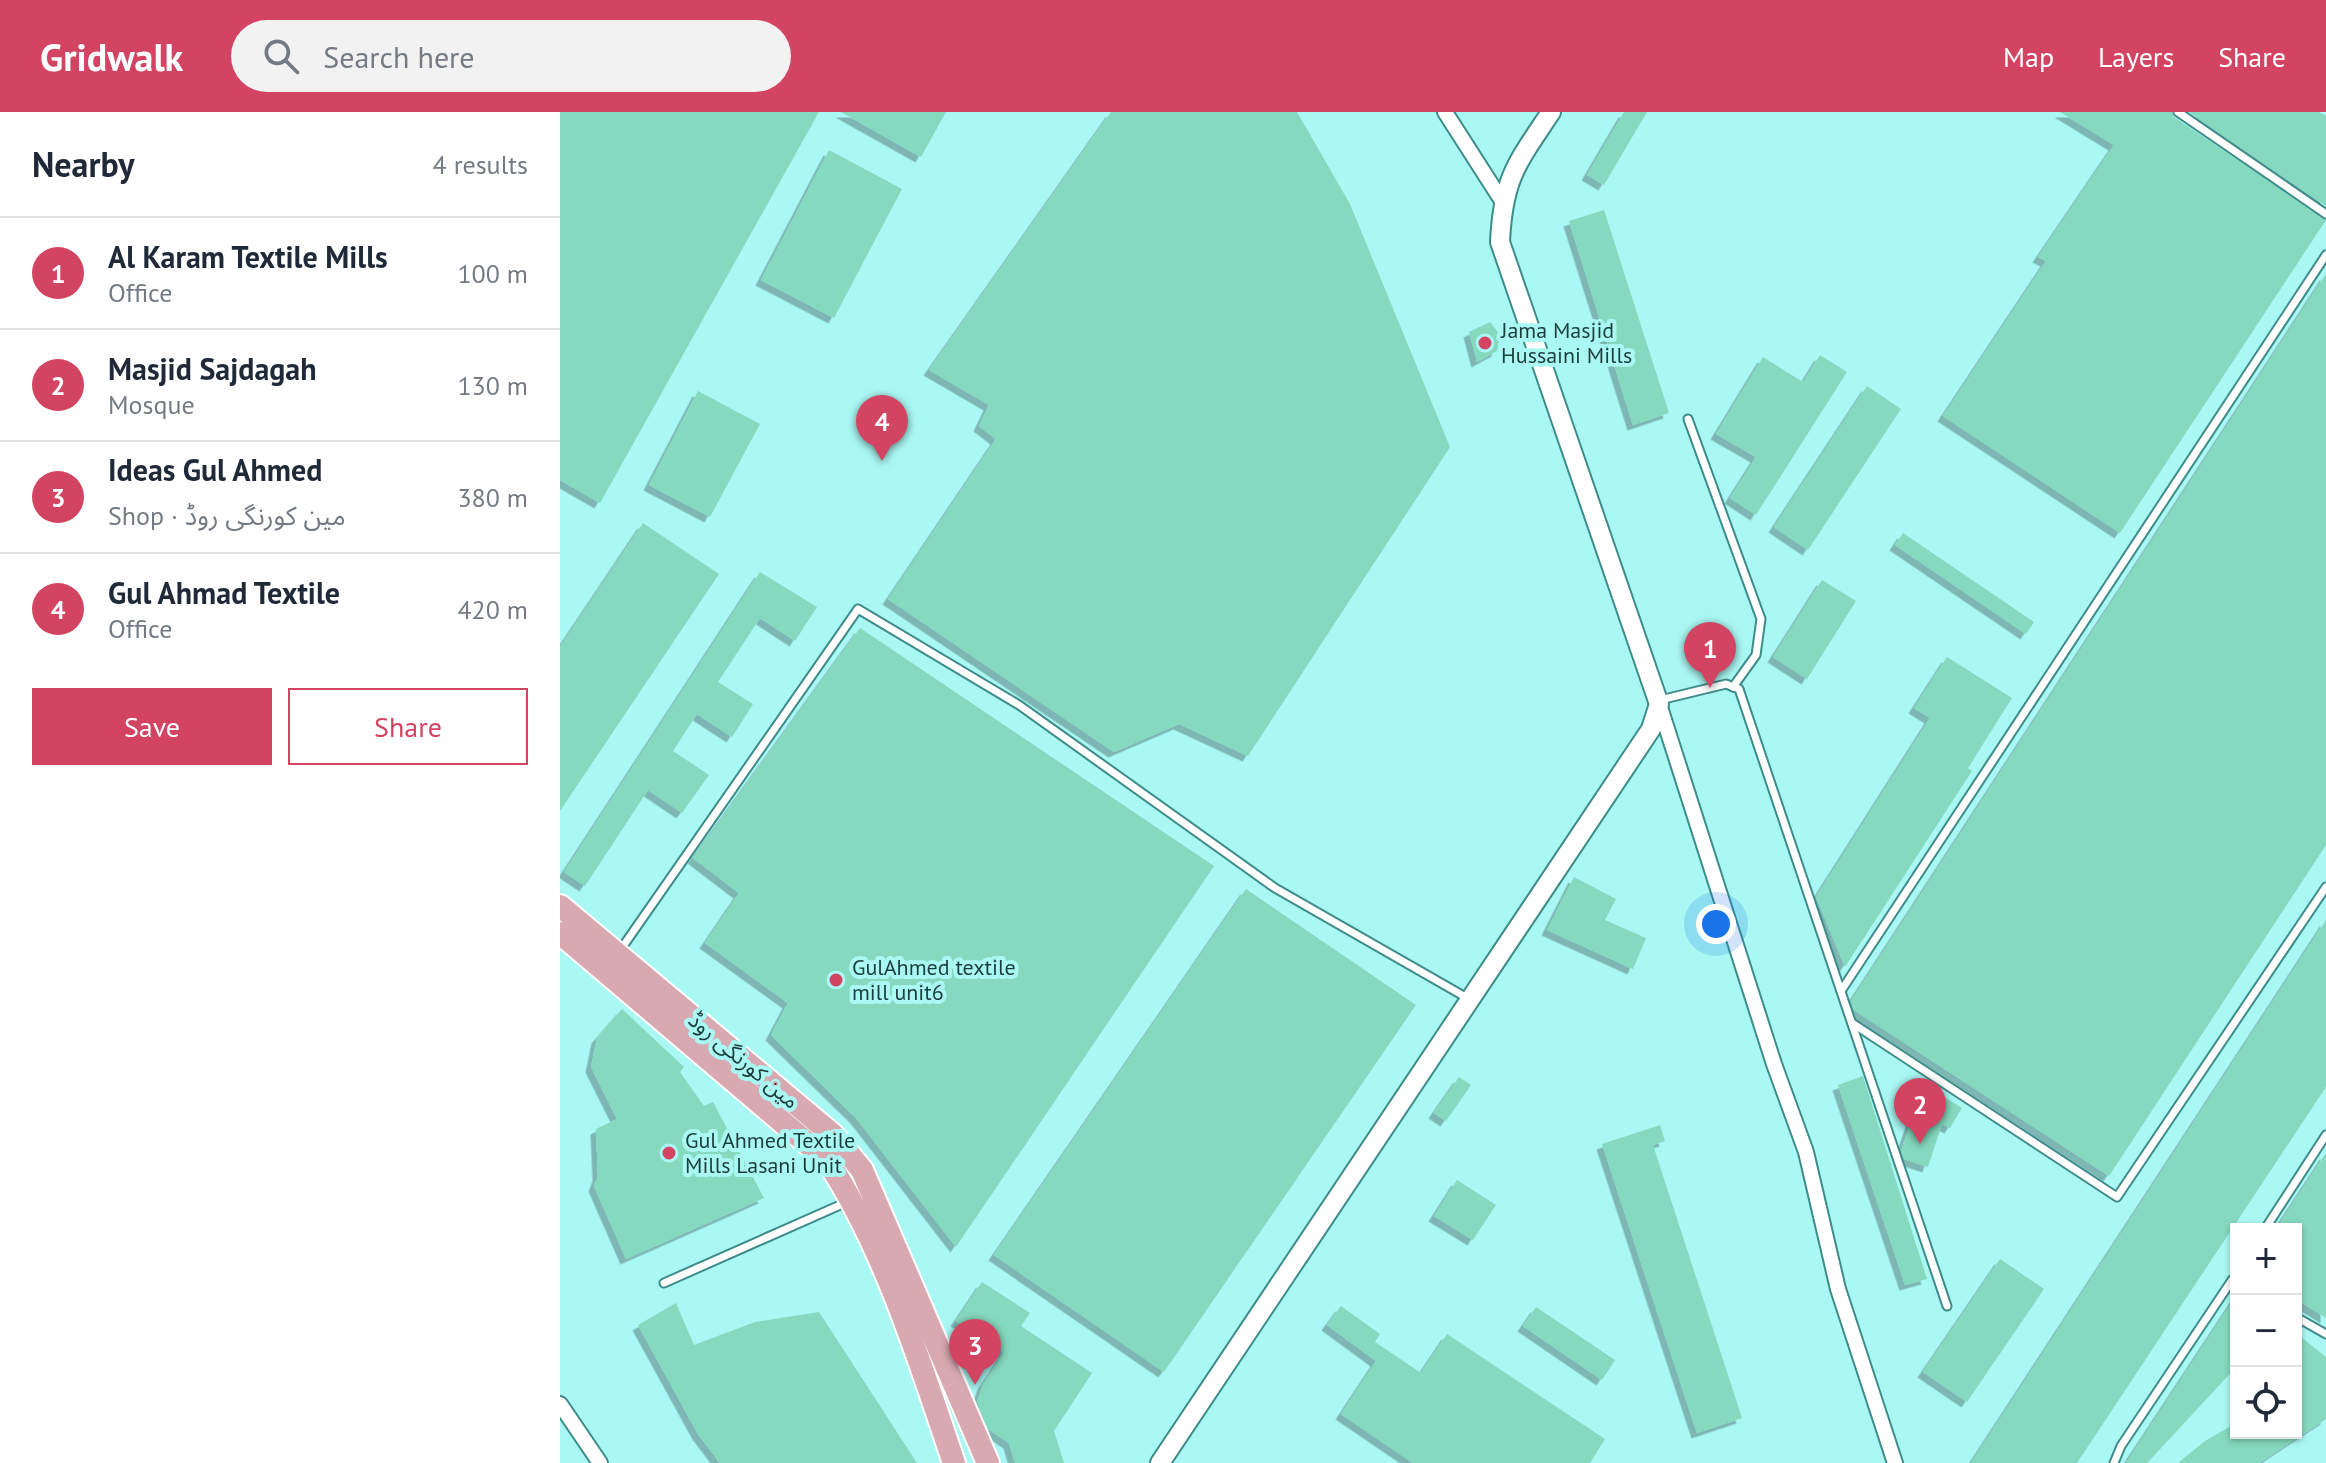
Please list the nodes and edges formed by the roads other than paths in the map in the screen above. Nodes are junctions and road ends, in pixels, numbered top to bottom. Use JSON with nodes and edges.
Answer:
{"nodes":[{"id":1,"x":1445,"y":112,"type":"edge"},
{"id":2,"x":1551,"y":112,"type":"edge"},
{"id":3,"x":2178,"y":112,"type":"edge"},
{"id":4,"x":1502,"y":201,"type":"junction"},
{"id":5,"x":2326,"y":214,"type":"edge"},
{"id":6,"x":2326,"y":255,"type":"edge"},
{"id":7,"x":1688,"y":419,"type":"dead end"},
{"id":8,"x":1733,"y":687,"type":"junction"},
{"id":9,"x":1659,"y":702,"type":"junction"},
{"id":10,"x":2326,"y":887,"type":"edge"},
{"id":11,"x":560,"y":906,"type":"edge"},
{"id":12,"x":560,"y":933,"type":"edge"},
{"id":13,"x":618,"y":954,"type":"junction"},
{"id":14,"x":1841,"y":991,"type":"junction"},
{"id":15,"x":1470,"y":999,"type":"junction"},
{"id":16,"x":1852,"y":1023,"type":"junction"},
{"id":17,"x":2326,"y":1135,"type":"edge"},
{"id":18,"x":852,"y":1199,"type":"junction"},
{"id":19,"x":2269,"y":1223,"type":"edge"},
{"id":20,"x":664,"y":1283,"type":"dead end"},
{"id":21,"x":2230,"y":1285,"type":"edge"},
{"id":22,"x":1947,"y":1306,"type":"dead end"},
{"id":23,"x":2302,"y":1320,"type":"edge"},
{"id":24,"x":2326,"y":1334,"type":"edge"},
{"id":25,"x":560,"y":1404,"type":"edge"},
{"id":26,"x":600,"y":1463,"type":"edge"},
{"id":27,"x":954,"y":1463,"type":"edge"},
{"id":28,"x":988,"y":1463,"type":"edge"},
{"id":29,"x":1160,"y":1463,"type":"edge"},
{"id":30,"x":1895,"y":1463,"type":"edge"},
{"id":31,"x":2114,"y":1463,"type":"edge"}],
"edges":[{"from":1,"to":4,"type":"street"},
{"from":2,"to":4,"type":"street"},
{"from":3,"to":5,"type":"lane"},
{"from":4,"to":9,"type":"street"},
{"from":6,"to":14,"type":"lane"},
{"from":7,"to":8,"type":"lane"},
{"from":8,"to":9,"type":"lane"},
{"from":8,"to":14,"type":"lane"},
{"from":9,"to":15,"type":"street"},
{"from":9,"to":30,"type":"street"},
{"from":10,"to":16,"type":"lane"},
{"from":11,"to":13,"type":"main road","name":"مین کورنگی روڈ"},
{"from":12,"to":18,"type":"main road","name":"مین کورنگی روڈ"},
{"from":13,"to":15,"type":"lane"},
{"from":13,"to":28,"type":"main road","name":"مین کورنگی روڈ"},
{"from":14,"to":16,"type":"lane"},
{"from":15,"to":29,"type":"street"},
{"from":16,"to":22,"type":"lane"},
{"from":17,"to":19,"type":"lane"},
{"from":18,"to":20,"type":"lane"},
{"from":18,"to":27,"type":"main road","name":"مین کورنگی روڈ"},
{"from":21,"to":31,"type":"lane"},
{"from":23,"to":24,"type":"lane"},
{"from":25,"to":26,"type":"street"}]}
